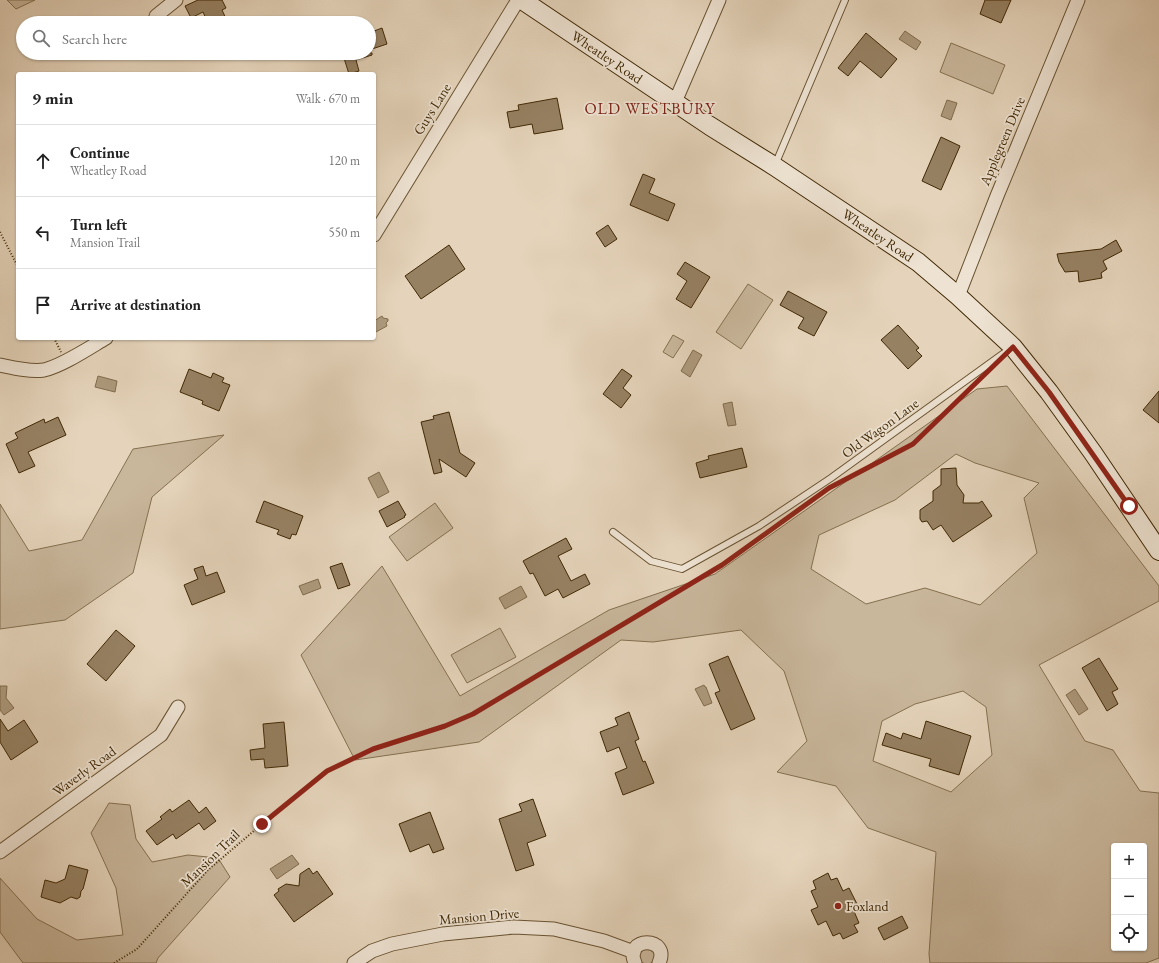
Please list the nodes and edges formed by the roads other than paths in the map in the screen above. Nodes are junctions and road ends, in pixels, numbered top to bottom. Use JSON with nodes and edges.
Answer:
{"nodes":[{"id":1,"x":176,"y":0,"type":"edge"},
{"id":2,"x":518,"y":0,"type":"edge"},
{"id":3,"x":522,"y":0,"type":"edge"},
{"id":4,"x":719,"y":0,"type":"edge"},
{"id":5,"x":845,"y":0,"type":"edge"},
{"id":6,"x":1078,"y":0,"type":"edge"},
{"id":7,"x":156,"y":16,"type":"dead end"},
{"id":8,"x":675,"y":102,"type":"junction"},
{"id":9,"x":774,"y":166,"type":"junction"},
{"id":10,"x":376,"y":232,"type":"edge"},
{"id":11,"x":958,"y":296,"type":"junction"},
{"id":12,"x":102,"y":340,"type":"edge"},
{"id":13,"x":1013,"y":347,"type":"junction"},
{"id":14,"x":0,"y":365,"type":"edge"},
{"id":15,"x":613,"y":532,"type":"dead end"},
{"id":16,"x":1159,"y":551,"type":"edge"},
{"id":17,"x":178,"y":707,"type":"dead end"},
{"id":18,"x":0,"y":852,"type":"edge"},
{"id":19,"x":635,"y":957,"type":"edge"},
{"id":20,"x":354,"y":963,"type":"edge"},
{"id":21,"x":659,"y":963,"type":"edge"}],
"edges":[{"from":1,"to":7,"type":"street"},
{"from":2,"to":10,"type":"street","name":"Guys Lane"},
{"from":3,"to":8,"type":"street","name":"Wheatley Road"},
{"from":4,"to":8,"type":"street"},
{"from":5,"to":9,"type":"lane"},
{"from":6,"to":11,"type":"street","name":"Applegreen Drive"},
{"from":8,"to":9,"type":"street","name":"Wheatley Road"},
{"from":9,"to":11,"type":"street","name":"Wheatley Road"},
{"from":11,"to":13,"type":"street","name":"Wheatley Road"},
{"from":12,"to":14,"type":"street"},
{"from":13,"to":15,"type":"lane","name":"Old Wagon Lane"},
{"from":13,"to":16,"type":"street","name":"Wheatley Road"},
{"from":17,"to":18,"type":"street","name":"Waverly Road"},
{"from":19,"to":20,"type":"street","name":"Mansion Drive"},
{"from":19,"to":21,"type":"street","name":"Mansion Drive"}]}
